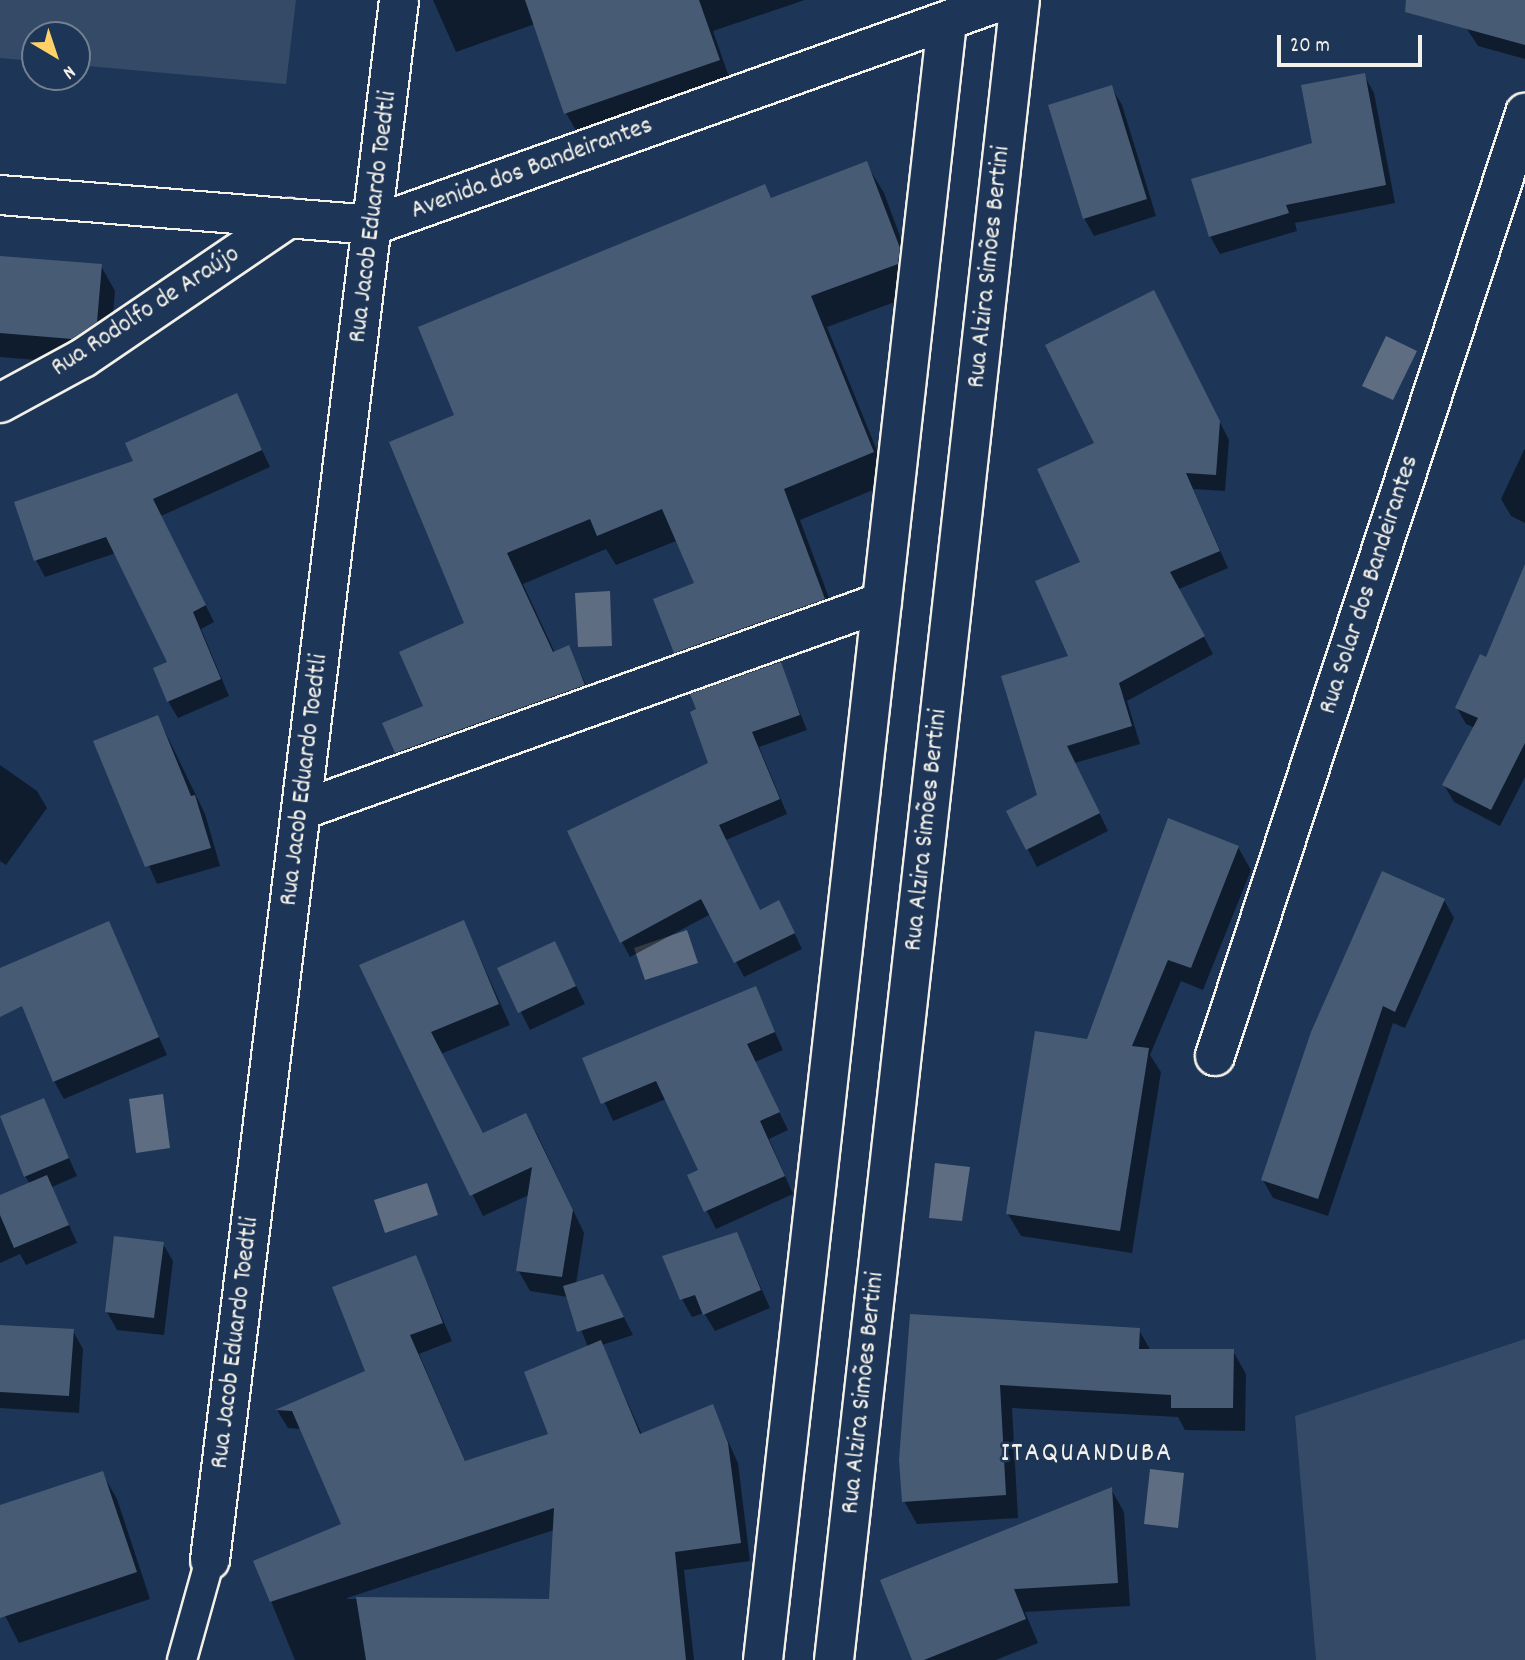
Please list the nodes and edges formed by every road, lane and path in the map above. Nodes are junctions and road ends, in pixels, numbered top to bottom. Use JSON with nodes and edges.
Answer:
{"nodes":[{"id":1,"x":399,"y":0,"type":"edge"},
{"id":2,"x":1004,"y":0,"type":"edge"},
{"id":3,"x":1020,"y":0,"type":"edge"},
{"id":4,"x":947,"y":21,"type":"junction"},
{"id":5,"x":1525,"y":113,"type":"edge"},
{"id":6,"x":0,"y":195,"type":"edge"},
{"id":7,"x":289,"y":218,"type":"junction"},
{"id":8,"x":374,"y":225,"type":"junction"},
{"id":9,"x":0,"y":402,"type":"edge"},
{"id":10,"x":882,"y":601,"type":"junction"},
{"id":11,"x":302,"y":810,"type":"junction"},
{"id":12,"x":1215,"y":1056,"type":"dead end"},
{"id":13,"x":209,"y":1560,"type":"joint"},
{"id":14,"x":182,"y":1660,"type":"edge"},
{"id":15,"x":763,"y":1660,"type":"edge"},
{"id":16,"x":834,"y":1660,"type":"edge"}],
"edges":[{"from":1,"to":8,"type":"street","name":"Rua Jacob Eduardo Toedtli"},
{"from":2,"to":4,"type":"street","name":"Avenida dos Bandeirantes"},
{"from":3,"to":16,"type":"street","name":"Rua Alzira Simões Bertini"},
{"from":4,"to":8,"type":"street","name":"Avenida dos Bandeirantes"},
{"from":4,"to":10,"type":"street"},
{"from":5,"to":12,"type":"street","name":"Rua Solar dos Bandeirantes"},
{"from":6,"to":7,"type":"street","name":"Avenida dos Bandeirantes"},
{"from":7,"to":8,"type":"street","name":"Avenida dos Bandeirantes"},
{"from":7,"to":9,"type":"street","name":"Rua Rodolfo de Araújo"},
{"from":8,"to":11,"type":"street","name":"Rua Jacob Eduardo Toedtli"},
{"from":10,"to":11,"type":"street"},
{"from":10,"to":15,"type":"street"},
{"from":11,"to":13,"type":"street","name":"Rua Jacob Eduardo Toedtli"},
{"from":13,"to":14,"type":"lane"}]}
